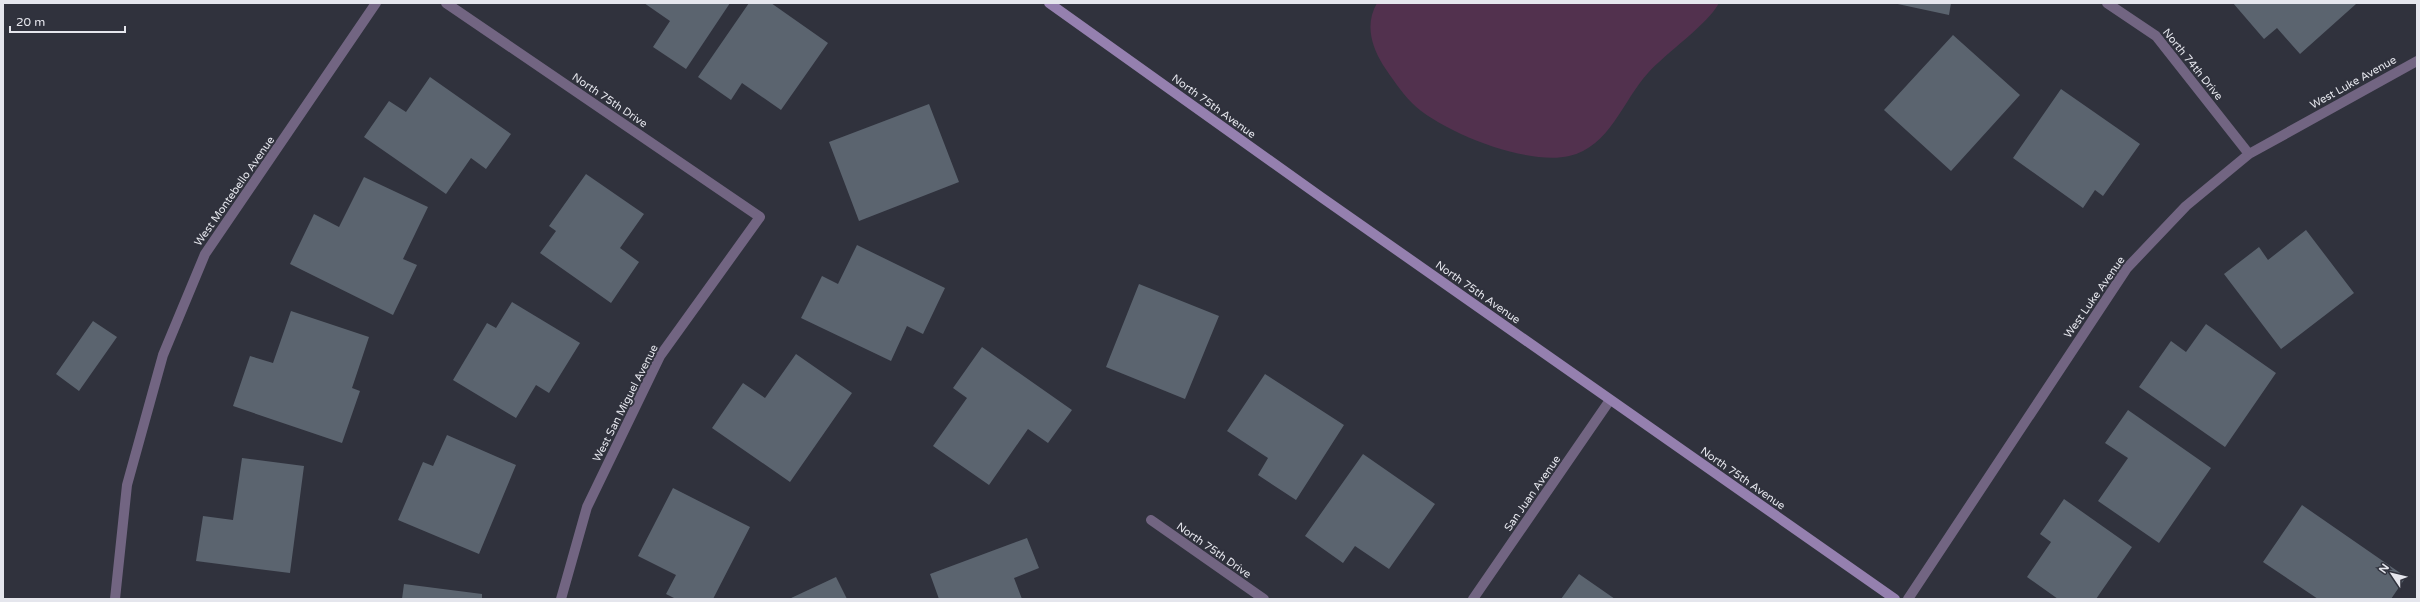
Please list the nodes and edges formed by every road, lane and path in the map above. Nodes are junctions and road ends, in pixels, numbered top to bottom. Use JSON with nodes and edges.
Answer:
{"nodes":[{"id":1,"x":376,"y":3,"type":"edge"},
{"id":2,"x":446,"y":3,"type":"edge"},
{"id":3,"x":1049,"y":3,"type":"edge"},
{"id":4,"x":2106,"y":3,"type":"edge"},
{"id":5,"x":2417,"y":61,"type":"edge"},
{"id":6,"x":2249,"y":154,"type":"junction"},
{"id":7,"x":760,"y":217,"type":"joint"},
{"id":8,"x":1610,"y":400,"type":"junction"},
{"id":9,"x":1151,"y":520,"type":"dead end"},
{"id":10,"x":115,"y":599,"type":"edge"},
{"id":11,"x":561,"y":599,"type":"edge"},
{"id":12,"x":1264,"y":599,"type":"edge"},
{"id":13,"x":1472,"y":599,"type":"edge"},
{"id":14,"x":1895,"y":599,"type":"edge"},
{"id":15,"x":1908,"y":599,"type":"edge"}],
"edges":[{"from":1,"to":10,"type":"street","name":"West Montebello Avenue"},
{"from":2,"to":7,"type":"street","name":"North 75th Drive"},
{"from":3,"to":8,"type":"main road","name":"North 75th Avenue"},
{"from":4,"to":6,"type":"street","name":"North 74th Drive"},
{"from":5,"to":6,"type":"street","name":"West Luke Avenue"},
{"from":6,"to":15,"type":"street","name":"West Luke Avenue"},
{"from":7,"to":11,"type":"street","name":"West San Miguel Avenue"},
{"from":8,"to":13,"type":"street","name":"San Juan Avenue"},
{"from":8,"to":14,"type":"main road","name":"North 75th Avenue"},
{"from":9,"to":12,"type":"street","name":"North 75th Drive"}]}
